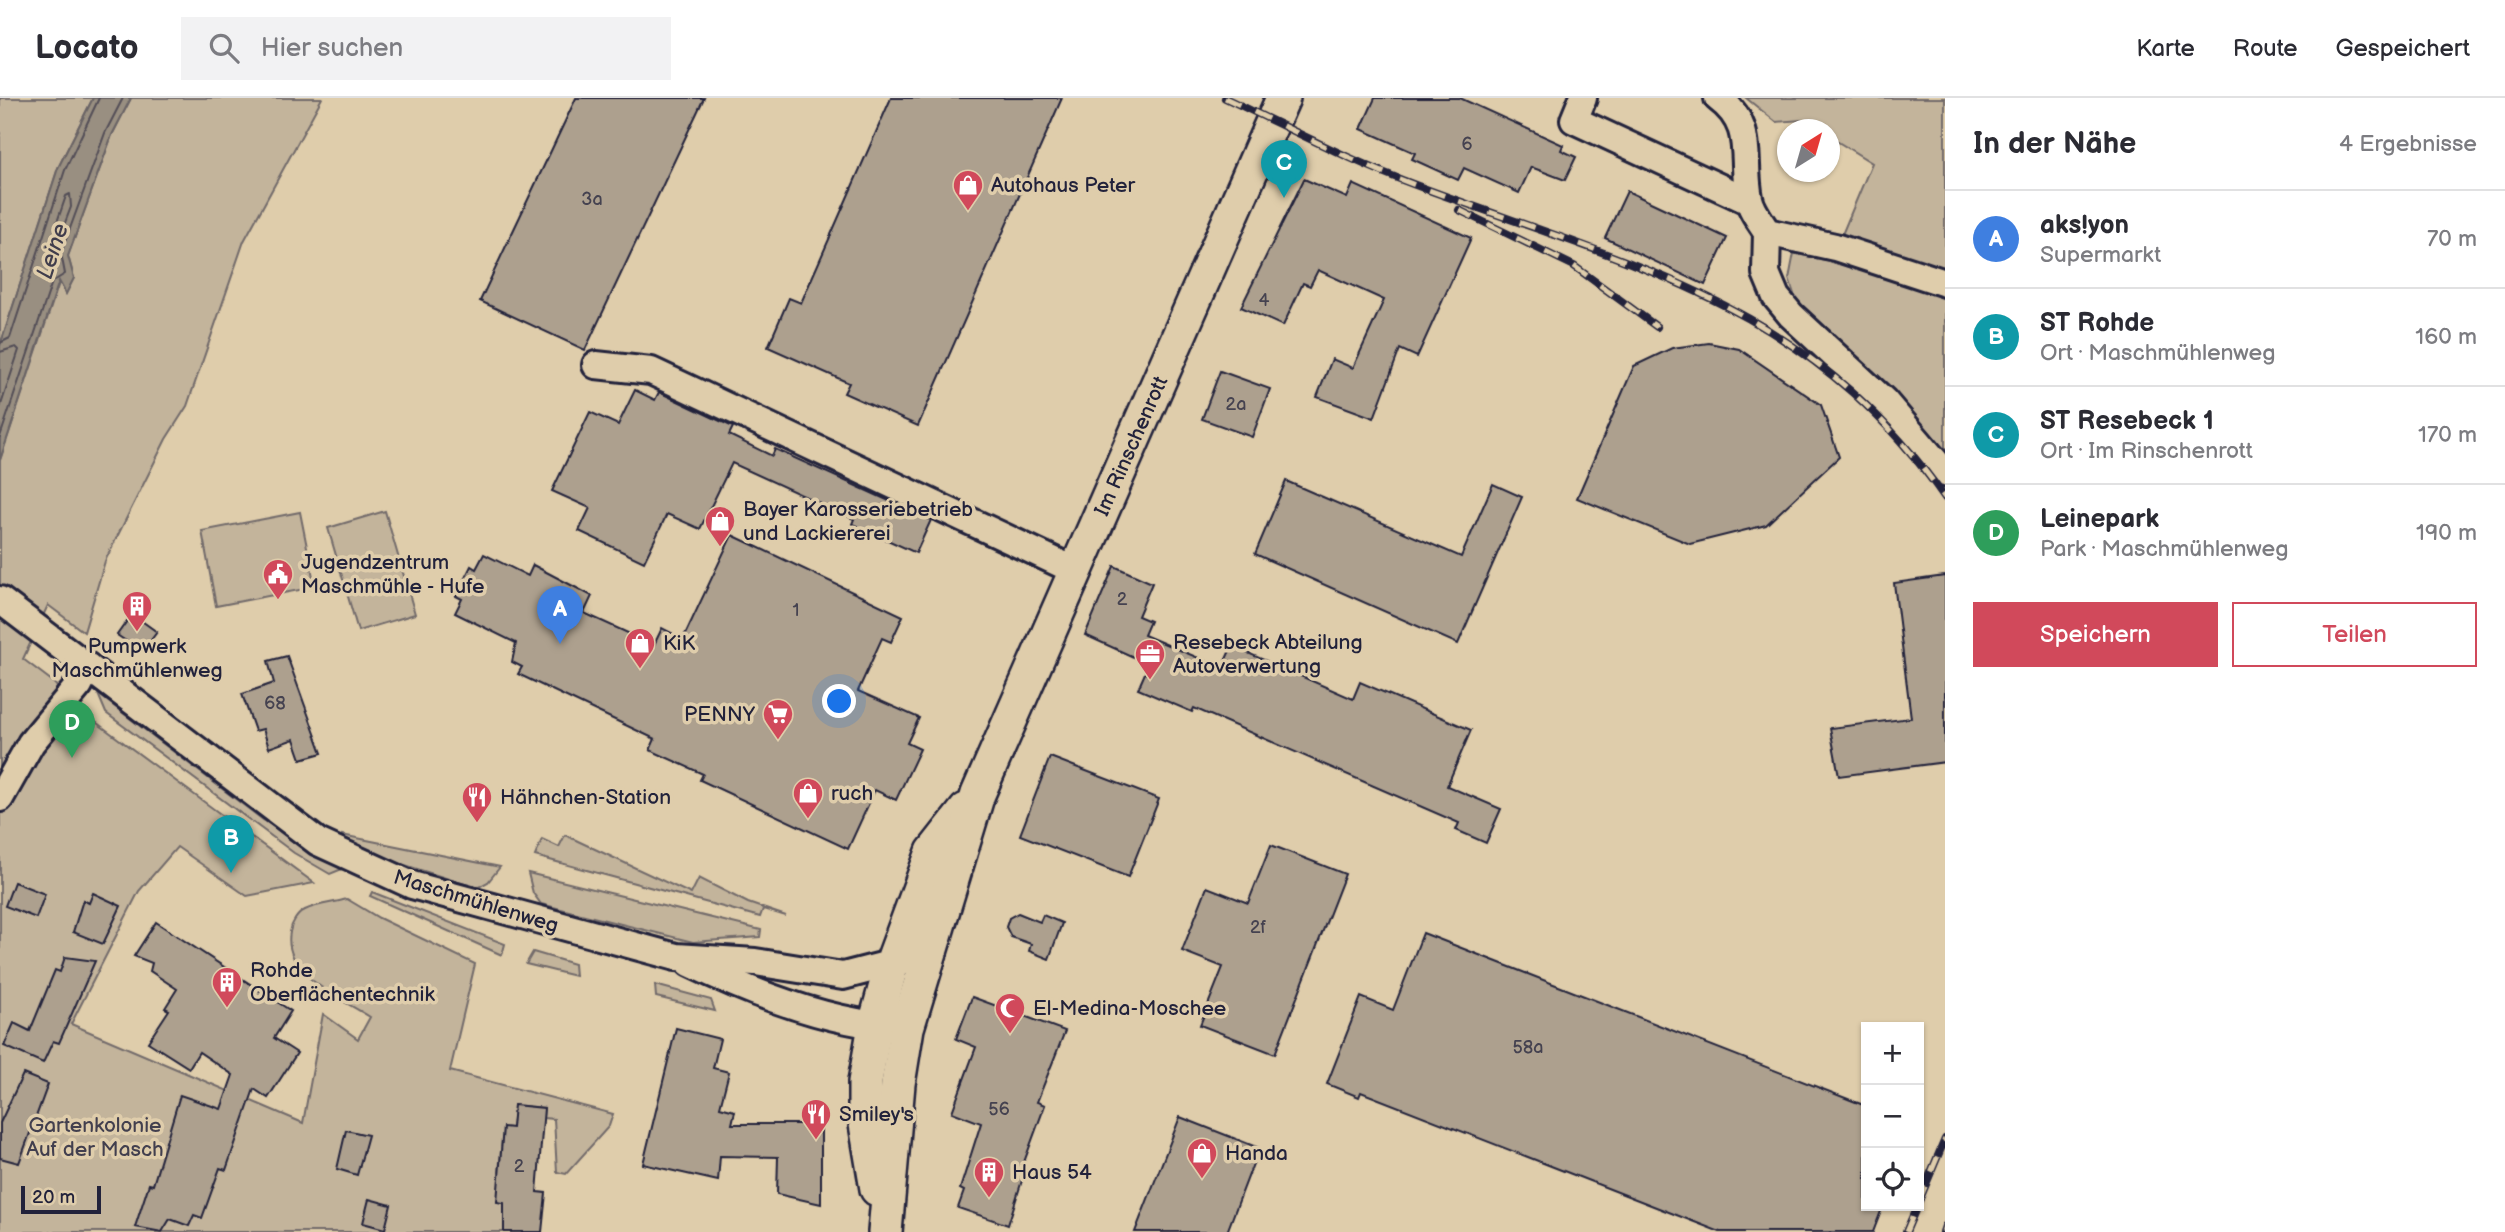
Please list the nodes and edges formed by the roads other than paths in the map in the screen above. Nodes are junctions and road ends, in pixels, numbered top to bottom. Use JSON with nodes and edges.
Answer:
{"nodes":[{"id":1,"x":1283,"y":98,"type":"edge"},
{"id":2,"x":1583,"y":98,"type":"edge"},
{"id":3,"x":1718,"y":98,"type":"edge"},
{"id":4,"x":1749,"y":201,"type":"junction"},
{"id":5,"x":1767,"y":232,"type":"junction"},
{"id":6,"x":1945,"y":283,"type":"edge"},
{"id":7,"x":596,"y":365,"type":"dead end"},
{"id":8,"x":1945,"y":473,"type":"edge"},
{"id":9,"x":1076,"y":571,"type":"junction"},
{"id":10,"x":0,"y":600,"type":"edge"},
{"id":11,"x":88,"y":667,"type":"junction"},
{"id":12,"x":978,"y":794,"type":"junction"},
{"id":13,"x":0,"y":798,"type":"edge"},
{"id":14,"x":926,"y":955,"type":"junction"},
{"id":15,"x":676,"y":957,"type":"junction"},
{"id":16,"x":892,"y":963,"type":"junction"},
{"id":17,"x":891,"y":1027,"type":"junction"},
{"id":18,"x":884,"y":1232,"type":"edge"}],
"edges":[{"from":1,"to":9,"type":"main road","name":"Im Rinschenrott"},
{"from":2,"to":4,"type":"street"},
{"from":3,"to":4,"type":"street"},
{"from":4,"to":5,"type":"street"},
{"from":5,"to":6,"type":"street"},
{"from":5,"to":8,"type":"street"},
{"from":7,"to":9,"type":"street"},
{"from":9,"to":12,"type":"main road","name":"Im Rinschenrott"},
{"from":10,"to":11,"type":"street","name":"Maschmühlenweg"},
{"from":11,"to":13,"type":"street"},
{"from":11,"to":15,"type":"street","name":"Maschmühlenweg"},
{"from":12,"to":14,"type":"main road","name":"Im Rinschenrott"},
{"from":12,"to":16,"type":"main road","name":"Im Rinschenrott"},
{"from":14,"to":16,"type":"street","name":"Maschmühlenweg"},
{"from":14,"to":17,"type":"main road"},
{"from":15,"to":16,"type":"street","name":"Maschmühlenweg"},
{"from":15,"to":17,"type":"street","name":"Maschmühlenweg"},
{"from":16,"to":17,"type":"main road","name":"Im Rinschenrott"},
{"from":17,"to":18,"type":"main road"}]}
